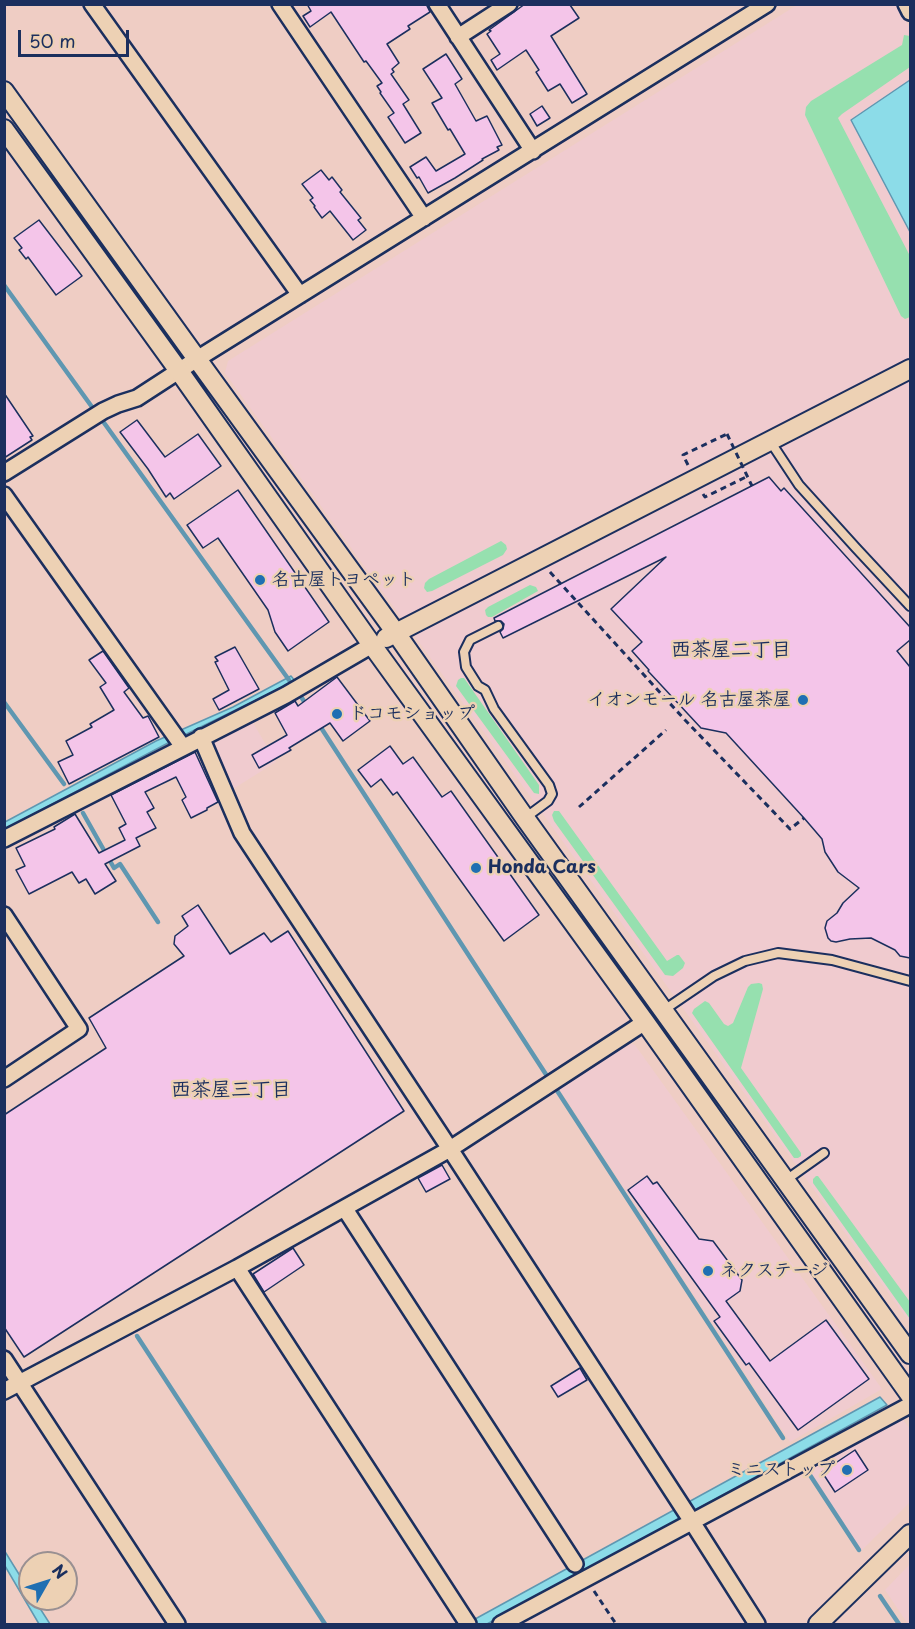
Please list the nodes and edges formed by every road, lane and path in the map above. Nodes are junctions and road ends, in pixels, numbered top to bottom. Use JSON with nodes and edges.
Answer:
{"nodes":[{"id":1,"x":92,"y":4,"type":"edge"},
{"id":2,"x":280,"y":4,"type":"edge"},
{"id":3,"x":437,"y":4,"type":"edge"},
{"id":4,"x":509,"y":4,"type":"edge"},
{"id":5,"x":906,"y":4,"type":"edge"},
{"id":6,"x":766,"y":5,"type":"edge"},
{"id":7,"x":910,"y":12,"type":"edge"},
{"id":8,"x":458,"y":37,"type":"junction"},
{"id":9,"x":4,"y":91,"type":"edge"},
{"id":10,"x":4,"y":129,"type":"edge"},
{"id":11,"x":533,"y":151,"type":"junction"},
{"id":12,"x":424,"y":219,"type":"junction"},
{"id":13,"x":300,"y":295,"type":"junction"},
{"id":14,"x":196,"y":359,"type":"junction"},
{"id":15,"x":910,"y":369,"type":"edge"},
{"id":16,"x":179,"y":371,"type":"junction"},
{"id":17,"x":770,"y":441,"type":"junction"},
{"id":18,"x":688,"y":465,"type":"dead end"},
{"id":19,"x":4,"y":473,"type":"edge"},
{"id":20,"x":748,"y":476,"type":"junction"},
{"id":21,"x":752,"y":486,"type":"dead end"},
{"id":22,"x":4,"y":495,"type":"edge"},
{"id":23,"x":705,"y":497,"type":"dead end"},
{"id":24,"x":549,"y":571,"type":"dead end"},
{"id":25,"x":910,"y":606,"type":"edge"},
{"id":26,"x":498,"y":626,"type":"dead end"},
{"id":27,"x":396,"y":633,"type":"junction"},
{"id":28,"x":372,"y":645,"type":"junction"},
{"id":29,"x":666,"y":730,"type":"dead end"},
{"id":30,"x":201,"y":737,"type":"junction"},
{"id":31,"x":178,"y":740,"type":"junction"},
{"id":32,"x":579,"y":807,"type":"dead end"},
{"id":33,"x":525,"y":818,"type":"junction"},
{"id":34,"x":804,"y":818,"type":"dead end"},
{"id":35,"x":4,"y":839,"type":"edge"},
{"id":36,"x":4,"y":915,"type":"edge"},
{"id":37,"x":910,"y":981,"type":"edge"},
{"id":38,"x":664,"y":1010,"type":"junction"},
{"id":39,"x":645,"y":1022,"type":"junction"},
{"id":40,"x":4,"y":1079,"type":"edge"},
{"id":41,"x":450,"y":1149,"type":"junction"},
{"id":42,"x":824,"y":1153,"type":"dead end"},
{"id":43,"x":786,"y":1180,"type":"junction"},
{"id":44,"x":345,"y":1209,"type":"junction"},
{"id":45,"x":237,"y":1269,"type":"junction"},
{"id":46,"x":910,"y":1354,"type":"edge"},
{"id":47,"x":4,"y":1359,"type":"edge"},
{"id":48,"x":20,"y":1382,"type":"junction"},
{"id":49,"x":4,"y":1390,"type":"edge"},
{"id":50,"x":910,"y":1395,"type":"edge"},
{"id":51,"x":910,"y":1405,"type":"edge"},
{"id":52,"x":691,"y":1520,"type":"junction"},
{"id":53,"x":910,"y":1534,"type":"edge"},
{"id":54,"x":575,"y":1563,"type":"dead end"},
{"id":55,"x":586,"y":1579,"type":"junction"},
{"id":56,"x":466,"y":1622,"type":"edge"},
{"id":57,"x":177,"y":1624,"type":"edge"},
{"id":58,"x":501,"y":1624,"type":"edge"},
{"id":59,"x":616,"y":1624,"type":"edge"},
{"id":60,"x":757,"y":1624,"type":"edge"},
{"id":61,"x":819,"y":1624,"type":"edge"}],
"edges":[{"from":1,"to":13,"type":"street"},
{"from":2,"to":12,"type":"street"},
{"from":3,"to":8,"type":"street"},
{"from":4,"to":8,"type":"street"},
{"from":5,"to":7,"type":"street"},
{"from":6,"to":11,"type":"street"},
{"from":8,"to":11,"type":"street"},
{"from":9,"to":14,"type":"street"},
{"from":10,"to":16,"type":"street"},
{"from":11,"to":12,"type":"street"},
{"from":12,"to":13,"type":"street"},
{"from":13,"to":14,"type":"street"},
{"from":14,"to":16,"type":"street"},
{"from":14,"to":27,"type":"street"},
{"from":15,"to":17,"type":"street"},
{"from":16,"to":19,"type":"street"},
{"from":16,"to":28,"type":"street"},
{"from":17,"to":25,"type":"lane"},
{"from":17,"to":27,"type":"street"},
{"from":18,"to":20,"type":"path","bridge":true},
{"from":20,"to":21,"type":"path","bridge":true},
{"from":20,"to":23,"type":"path"},
{"from":22,"to":31,"type":"street"},
{"from":24,"to":34,"type":"path"},
{"from":26,"to":33,"type":"lane"},
{"from":27,"to":28,"type":"street"},
{"from":27,"to":33,"type":"street"},
{"from":28,"to":30,"type":"street"},
{"from":28,"to":39,"type":"street"},
{"from":29,"to":32,"type":"path"},
{"from":30,"to":31,"type":"street"},
{"from":30,"to":41,"type":"street"},
{"from":31,"to":35,"type":"street"},
{"from":33,"to":38,"type":"street"},
{"from":36,"to":40,"type":"street"},
{"from":37,"to":38,"type":"lane"},
{"from":38,"to":43,"type":"street"},
{"from":39,"to":41,"type":"street"},
{"from":39,"to":50,"type":"street"},
{"from":41,"to":44,"type":"street"},
{"from":41,"to":52,"type":"street"},
{"from":42,"to":43,"type":"lane"},
{"from":43,"to":46,"type":"street"},
{"from":44,"to":45,"type":"street"},
{"from":44,"to":54,"type":"street"},
{"from":45,"to":48,"type":"street"},
{"from":45,"to":56,"type":"street"},
{"from":47,"to":48,"type":"street"},
{"from":48,"to":49,"type":"street"},
{"from":48,"to":57,"type":"street"},
{"from":51,"to":52,"type":"street"},
{"from":52,"to":55,"type":"street"},
{"from":52,"to":60,"type":"street"},
{"from":53,"to":61,"type":"street"},
{"from":55,"to":58,"type":"street"},
{"from":55,"to":59,"type":"path"}]}
